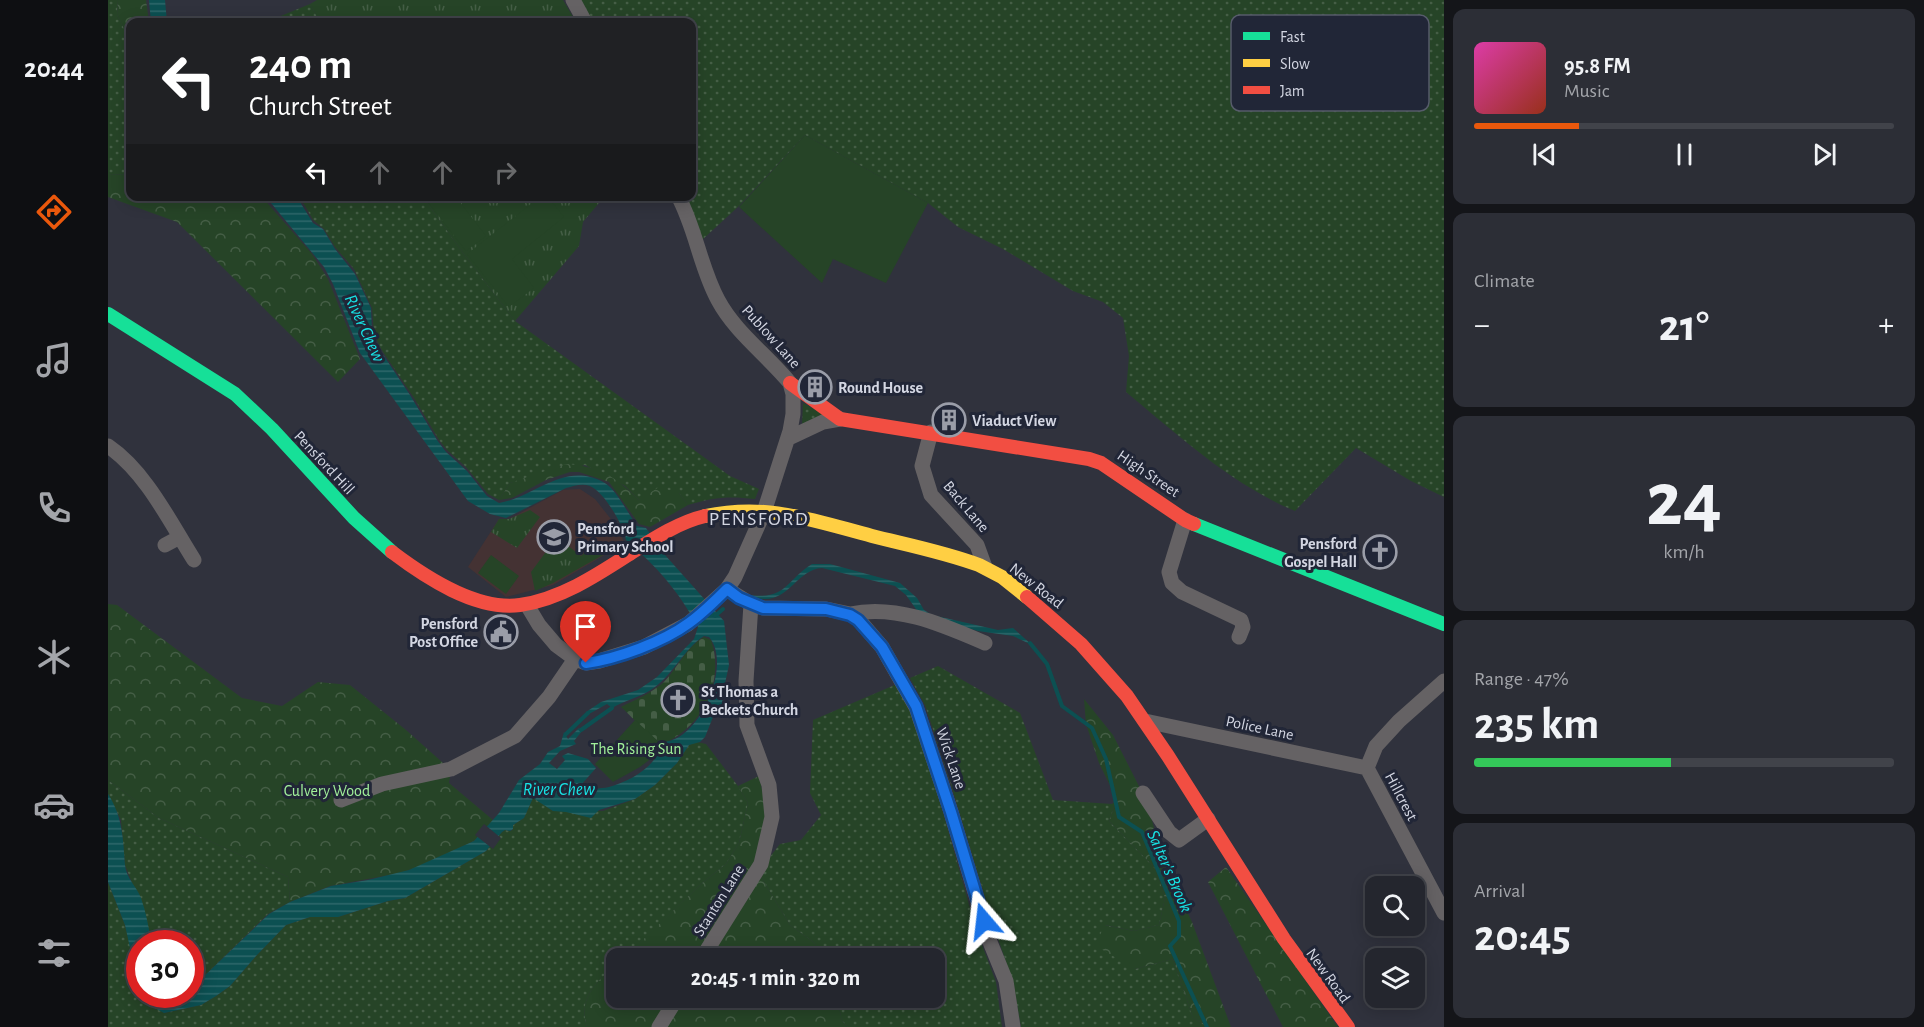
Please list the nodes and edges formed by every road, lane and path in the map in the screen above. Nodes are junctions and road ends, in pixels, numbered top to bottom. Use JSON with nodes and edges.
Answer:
{"nodes":[{"id":1,"x":573,"y":0,"type":"edge"},
{"id":2,"x":583,"y":18,"type":"edge"},
{"id":3,"x":681,"y":201,"type":"edge"},
{"id":4,"x":108,"y":314,"type":"edge"},
{"id":5,"x":790,"y":383,"type":"junction"},
{"id":6,"x":840,"y":418,"type":"junction"},
{"id":7,"x":931,"y":432,"type":"junction"},
{"id":8,"x":789,"y":438,"type":"junction"},
{"id":9,"x":108,"y":446,"type":"edge"},
{"id":10,"x":764,"y":512,"type":"junction"},
{"id":11,"x":1185,"y":520,"type":"junction"},
{"id":12,"x":180,"y":537,"type":"junction"},
{"id":13,"x":165,"y":545,"type":"dead end"},
{"id":14,"x":194,"y":560,"type":"dead end"},
{"id":15,"x":986,"y":567,"type":"junction"},
{"id":16,"x":727,"y":589,"type":"junction"},
{"id":17,"x":751,"y":604,"type":"junction"},
{"id":18,"x":527,"y":605,"type":"junction"},
{"id":19,"x":850,"y":615,"type":"junction"},
{"id":20,"x":1444,"y":624,"type":"edge"},
{"id":21,"x":1239,"y":637,"type":"dead end"},
{"id":22,"x":985,"y":643,"type":"dead end"},
{"id":23,"x":575,"y":660,"type":"junction"},
{"id":24,"x":1444,"y":681,"type":"edge"},
{"id":25,"x":1145,"y":721,"type":"junction"},
{"id":26,"x":1367,"y":768,"type":"junction"},
{"id":27,"x":1143,"y":793,"type":"dead end"},
{"id":28,"x":341,"y":800,"type":"dead end"},
{"id":29,"x":1208,"y":819,"type":"junction"},
{"id":30,"x":1444,"y":913,"type":"edge"},
{"id":31,"x":708,"y":948,"type":"edge"},
{"id":32,"x":671,"y":1008,"type":"edge"},
{"id":33,"x":659,"y":1027,"type":"edge"},
{"id":34,"x":1013,"y":1027,"type":"edge"},
{"id":35,"x":1348,"y":1027,"type":"edge"}],
"edges":[{"from":1,"to":2,"type":"street"},
{"from":3,"to":5,"type":"street","name":"Publow Lane"},
{"from":4,"to":18,"type":"main road","name":"Pensford Hill"},
{"from":5,"to":6,"type":"main road","name":"High Street"},
{"from":5,"to":8,"type":"street","name":"Publow Lane"},
{"from":6,"to":7,"type":"main road","name":"High Street"},
{"from":6,"to":8,"type":"street"},
{"from":7,"to":11,"type":"main road","name":"High Street"},
{"from":7,"to":15,"type":"street","name":"Back Lane"},
{"from":8,"to":10,"type":"street"},
{"from":9,"to":12,"type":"street"},
{"from":10,"to":15,"type":"main road","name":"New Road"},
{"from":10,"to":16,"type":"street"},
{"from":10,"to":18,"type":"main road","name":"New Road"},
{"from":11,"to":20,"type":"main road","name":"High Street"},
{"from":11,"to":21,"type":"street"},
{"from":12,"to":13,"type":"street"},
{"from":12,"to":14,"type":"street"},
{"from":15,"to":25,"type":"main road","name":"New Road"},
{"from":16,"to":17,"type":"street"},
{"from":16,"to":23,"type":"street"},
{"from":17,"to":19,"type":"street"},
{"from":17,"to":31,"type":"street","name":"Stanton Lane"},
{"from":18,"to":23,"type":"street"},
{"from":19,"to":22,"type":"street"},
{"from":19,"to":34,"type":"street","name":"Wick Lane"},
{"from":23,"to":28,"type":"street"},
{"from":24,"to":26,"type":"street","name":"Hillcrest"},
{"from":25,"to":26,"type":"street","name":"Police Lane"},
{"from":25,"to":29,"type":"main road","name":"New Road"},
{"from":26,"to":30,"type":"street","name":"Hillcrest"},
{"from":27,"to":29,"type":"street"},
{"from":29,"to":35,"type":"main road","name":"New Road"},
{"from":32,"to":33,"type":"street"}]}
